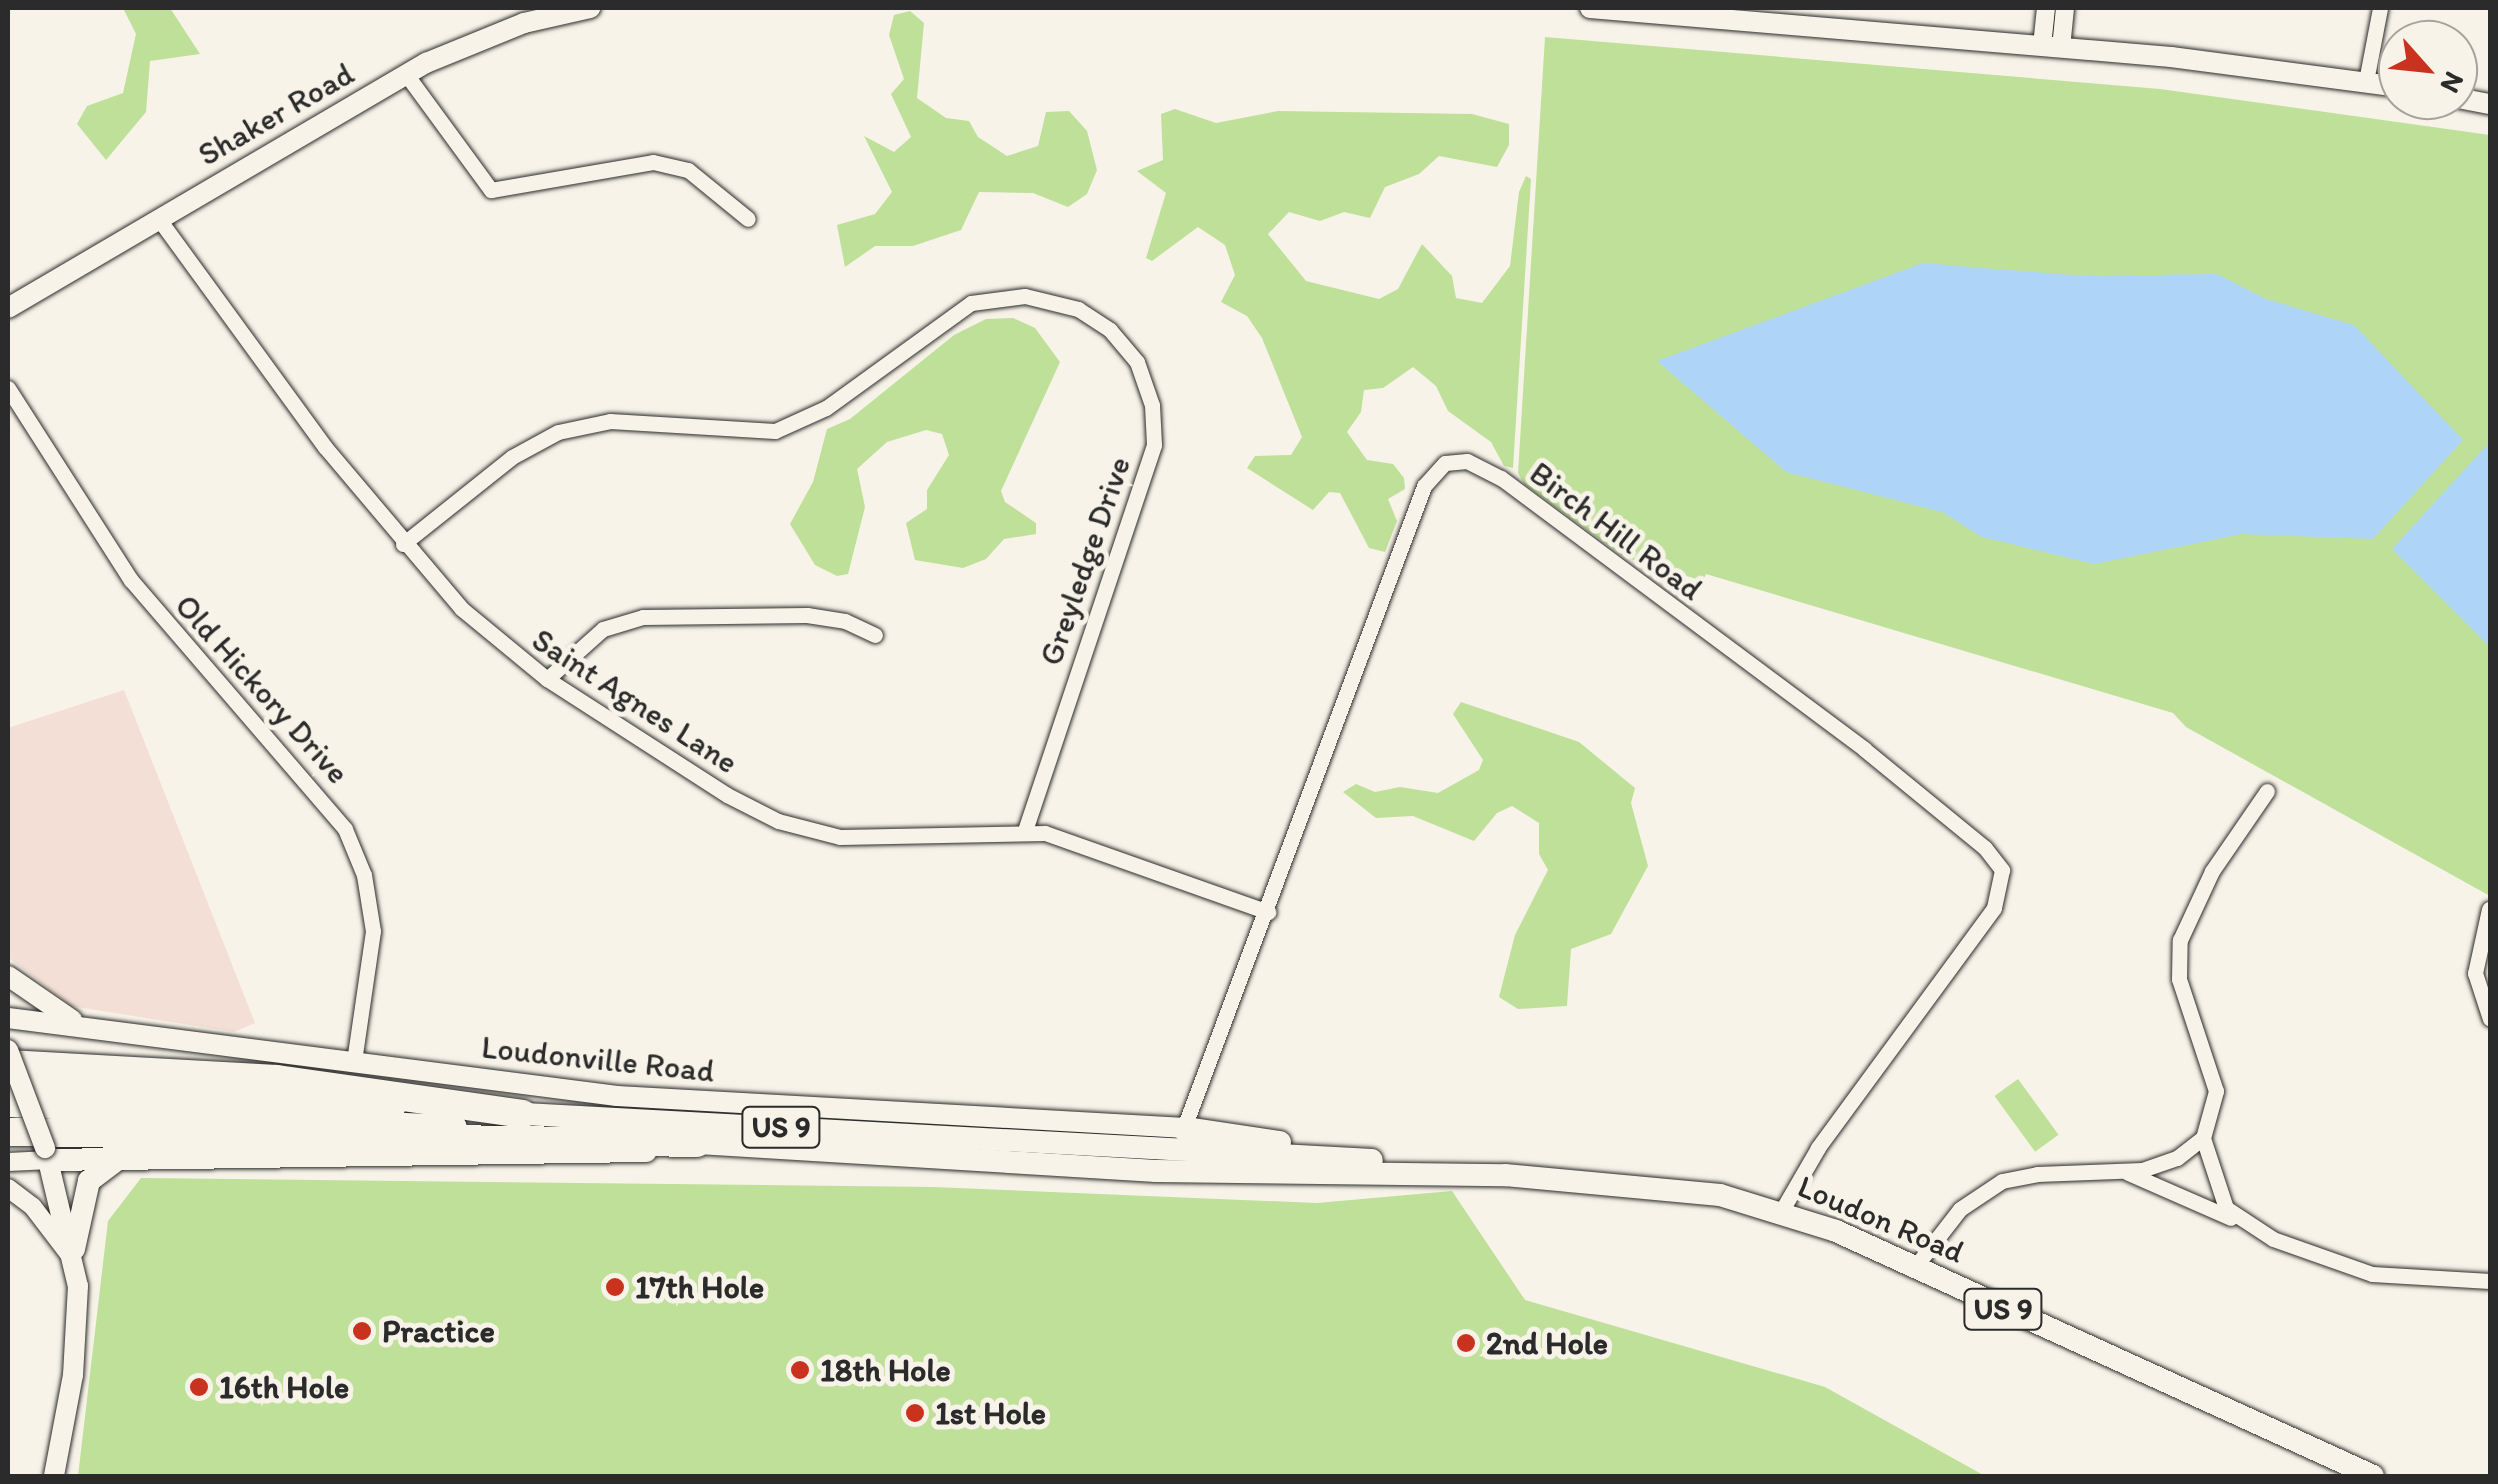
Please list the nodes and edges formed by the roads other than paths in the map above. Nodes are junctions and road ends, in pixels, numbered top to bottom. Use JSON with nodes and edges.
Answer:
{"nodes":[{"id":1,"x":590,"y":8,"type":"edge"},
{"id":2,"x":1590,"y":8,"type":"edge"},
{"id":3,"x":2046,"y":8,"type":"edge"},
{"id":4,"x":2066,"y":8,"type":"edge"},
{"id":5,"x":2380,"y":8,"type":"edge"},
{"id":6,"x":1805,"y":17,"type":"edge"},
{"id":7,"x":2052,"y":47,"type":"junction"},
{"id":8,"x":406,"y":74,"type":"junction"},
{"id":9,"x":2366,"y":82,"type":"junction"},
{"id":10,"x":2378,"y":84,"type":"edge"},
{"id":11,"x":158,"y":218,"type":"junction"},
{"id":12,"x":748,"y":219,"type":"dead end"},
{"id":13,"x":8,"y":308,"type":"edge"},
{"id":14,"x":8,"y":388,"type":"edge"},
{"id":15,"x":403,"y":544,"type":"junction"},
{"id":16,"x":875,"y":635,"type":"dead end"},
{"id":17,"x":547,"y":679,"type":"junction"},
{"id":18,"x":2267,"y":791,"type":"dead end"},
{"id":19,"x":1025,"y":830,"type":"junction"},
{"id":20,"x":2489,"y":909,"type":"edge"},
{"id":21,"x":1268,"y":912,"type":"junction"},
{"id":22,"x":8,"y":976,"type":"edge"},
{"id":23,"x":8,"y":1018,"type":"edge"},
{"id":24,"x":2490,"y":1019,"type":"edge"},
{"id":25,"x":98,"y":1029,"type":"junction"},
{"id":26,"x":8,"y":1050,"type":"edge"},
{"id":27,"x":354,"y":1061,"type":"junction"},
{"id":28,"x":8,"y":1064,"type":"edge"},
{"id":29,"x":8,"y":1087,"type":"edge"},
{"id":30,"x":8,"y":1106,"type":"edge"},
{"id":31,"x":523,"y":1114,"type":"junction"},
{"id":32,"x":8,"y":1132,"type":"edge"},
{"id":33,"x":1180,"y":1138,"type":"junction"},
{"id":34,"x":2203,"y":1138,"type":"junction"},
{"id":35,"x":697,"y":1143,"type":"junction"},
{"id":36,"x":48,"y":1154,"type":"junction"},
{"id":37,"x":120,"y":1158,"type":"junction"},
{"id":38,"x":8,"y":1162,"type":"edge"},
{"id":39,"x":1062,"y":1166,"type":"junction"},
{"id":40,"x":2124,"y":1172,"type":"junction"},
{"id":41,"x":1505,"y":1175,"type":"junction"},
{"id":42,"x":8,"y":1188,"type":"edge"},
{"id":43,"x":1782,"y":1210,"type":"junction"},
{"id":44,"x":2235,"y":1220,"type":"junction"},
{"id":45,"x":76,"y":1257,"type":"junction"},
{"id":46,"x":1915,"y":1267,"type":"junction"},
{"id":47,"x":2490,"y":1281,"type":"edge"},
{"id":48,"x":54,"y":1476,"type":"edge"},
{"id":49,"x":2372,"y":1476,"type":"edge"}],
"edges":[{"from":1,"to":8,"type":"main road","name":"Shaker Road"},
{"from":2,"to":6,"type":"main road"},
{"from":3,"to":7,"type":"street"},
{"from":4,"to":7,"type":"street"},
{"from":5,"to":9,"type":"street"},
{"from":6,"to":7,"type":"main road"},
{"from":7,"to":9,"type":"main road"},
{"from":8,"to":11,"type":"main road","name":"Shaker Road"},
{"from":8,"to":12,"type":"street"},
{"from":9,"to":10,"type":"main road"},
{"from":11,"to":13,"type":"main road","name":"Shaker Road"},
{"from":11,"to":15,"type":"street","name":"Saint Agnes Lane"},
{"from":14,"to":27,"type":"street","name":"Old Hickory Drive"},
{"from":15,"to":17,"type":"street","name":"Saint Agnes Lane"},
{"from":15,"to":19,"type":"street","name":"Greyledge Drive"},
{"from":16,"to":17,"type":"street"},
{"from":17,"to":19,"type":"street","name":"Saint Agnes Lane"},
{"from":18,"to":34,"type":"street"},
{"from":19,"to":21,"type":"street","name":"Saint Agnes Lane"},
{"from":20,"to":24,"type":"street"},
{"from":21,"to":33,"type":"street","name":"Birch Hill Road"},
{"from":21,"to":43,"type":"street","name":"Birch Hill Road"},
{"from":22,"to":25,"type":"main road"},
{"from":23,"to":25,"type":"main road","name":"Loudonville Road"},
{"from":25,"to":27,"type":"main road","name":"Loudonville Road"},
{"from":26,"to":36,"type":"main road","bridge":true},
{"from":27,"to":33,"type":"main road","name":"Loudonville Road"},
{"from":28,"to":31,"type":"highway"},
{"from":29,"to":31,"type":"main road","number":"US 9"},
{"from":30,"to":35,"type":"main road","number":"US 9"},
{"from":31,"to":33,"type":"main road","number":"US 9"},
{"from":32,"to":35,"type":"highway"},
{"from":33,"to":39,"type":"main road"},
{"from":33,"to":41,"type":"main road","number":"US 9"},
{"from":34,"to":40,"type":"street"},
{"from":34,"to":44,"type":"street"},
{"from":35,"to":37,"type":"main road"},
{"from":35,"to":39,"type":"main road","number":"US 9"},
{"from":36,"to":37,"type":"main road"},
{"from":36,"to":38,"type":"street"},
{"from":36,"to":45,"type":"main road"},
{"from":37,"to":45,"type":"main road"},
{"from":39,"to":41,"type":"main road","number":"US 9"},
{"from":40,"to":44,"type":"street"},
{"from":40,"to":46,"type":"street"},
{"from":41,"to":43,"type":"main road","name":"Loudon Road","number":"US 9"},
{"from":42,"to":45,"type":"street"},
{"from":43,"to":46,"type":"main road","name":"Loudon Road","number":"US 9"},
{"from":44,"to":47,"type":"street"},
{"from":45,"to":48,"type":"main road"},
{"from":46,"to":49,"type":"main road","name":"Loudon Road","number":"US 9"}]}
